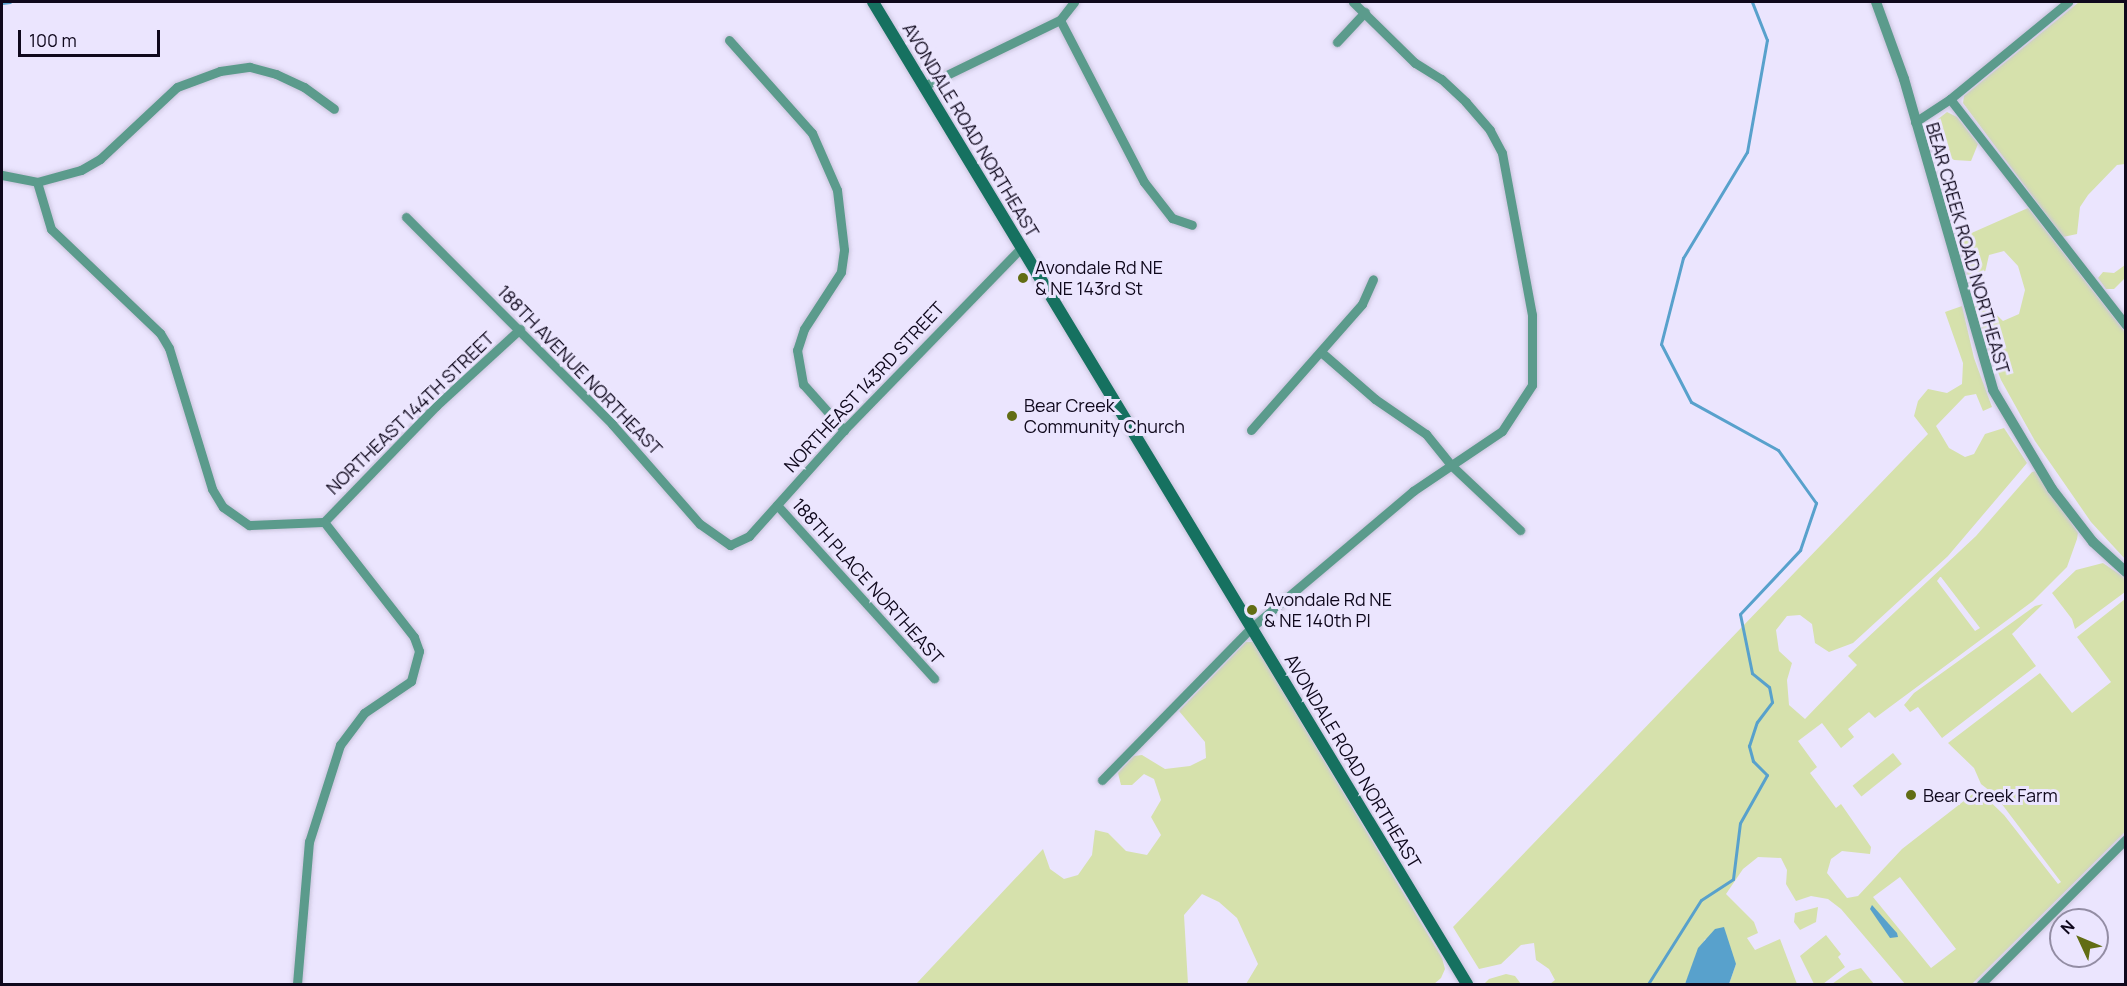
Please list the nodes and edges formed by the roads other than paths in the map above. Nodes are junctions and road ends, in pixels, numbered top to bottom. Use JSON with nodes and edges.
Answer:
{"nodes":[{"id":1,"x":873,"y":2,"type":"edge"},
{"id":2,"x":1074,"y":2,"type":"edge"},
{"id":3,"x":1353,"y":2,"type":"edge"},
{"id":4,"x":1876,"y":2,"type":"edge"},
{"id":5,"x":2068,"y":2,"type":"edge"},
{"id":6,"x":1365,"y":12,"type":"junction"},
{"id":7,"x":1060,"y":21,"type":"junction"},
{"id":8,"x":729,"y":40,"type":"dead end"},
{"id":9,"x":1337,"y":42,"type":"dead end"},
{"id":10,"x":926,"y":85,"type":"junction"},
{"id":11,"x":1950,"y":99,"type":"junction"},
{"id":12,"x":334,"y":109,"type":"dead end"},
{"id":13,"x":1915,"y":122,"type":"junction"},
{"id":14,"x":2,"y":175,"type":"edge"},
{"id":15,"x":37,"y":182,"type":"junction"},
{"id":16,"x":406,"y":217,"type":"dead end"},
{"id":17,"x":1192,"y":225,"type":"dead end"},
{"id":18,"x":1021,"y":248,"type":"junction"},
{"id":19,"x":1372,"y":279,"type":"dead end"},
{"id":20,"x":2126,"y":325,"type":"edge"},
{"id":21,"x":520,"y":329,"type":"junction"},
{"id":22,"x":1321,"y":352,"type":"junction"},
{"id":23,"x":844,"y":430,"type":"junction"},
{"id":24,"x":1251,"y":430,"type":"dead end"},
{"id":25,"x":1451,"y":465,"type":"junction"},
{"id":26,"x":777,"y":505,"type":"junction"},
{"id":27,"x":324,"y":522,"type":"junction"},
{"id":28,"x":1520,"y":530,"type":"dead end"},
{"id":29,"x":730,"y":545,"type":"joint"},
{"id":30,"x":2126,"y":572,"type":"edge"},
{"id":31,"x":1251,"y":628,"type":"junction"},
{"id":32,"x":934,"y":678,"type":"dead end"},
{"id":33,"x":1102,"y":780,"type":"dead end"},
{"id":34,"x":2126,"y":839,"type":"edge"},
{"id":35,"x":297,"y":984,"type":"edge"},
{"id":36,"x":1467,"y":984,"type":"edge"},
{"id":37,"x":1981,"y":984,"type":"edge"}],
"edges":[{"from":1,"to":10,"type":"main road","name":"AVONDALE ROAD NORTHEAST"},
{"from":2,"to":7,"type":"street"},
{"from":3,"to":6,"type":"street"},
{"from":4,"to":13,"type":"street","name":"BEAR CREEK ROAD NORTHEAST"},
{"from":5,"to":11,"type":"street"},
{"from":6,"to":9,"type":"street"},
{"from":6,"to":25,"type":"street"},
{"from":7,"to":10,"type":"street"},
{"from":7,"to":17,"type":"street"},
{"from":8,"to":23,"type":"street"},
{"from":10,"to":18,"type":"main road","name":"AVONDALE ROAD NORTHEAST"},
{"from":11,"to":13,"type":"street"},
{"from":11,"to":20,"type":"street"},
{"from":12,"to":15,"type":"street"},
{"from":13,"to":30,"type":"street","name":"BEAR CREEK ROAD NORTHEAST"},
{"from":14,"to":15,"type":"street"},
{"from":15,"to":27,"type":"street"},
{"from":16,"to":21,"type":"street","name":"188TH AVENUE NORTHEAST"},
{"from":18,"to":23,"type":"street","name":"NORTHEAST 143RD STREET"},
{"from":18,"to":31,"type":"main road","name":"AVONDALE ROAD NORTHEAST"},
{"from":19,"to":22,"type":"street"},
{"from":21,"to":27,"type":"street","name":"NORTHEAST 144TH STREET"},
{"from":21,"to":29,"type":"street","name":"188TH AVENUE NORTHEAST"},
{"from":22,"to":24,"type":"street"},
{"from":22,"to":25,"type":"street"},
{"from":23,"to":26,"type":"street","name":"NORTHEAST 143RD STREET"},
{"from":25,"to":28,"type":"street"},
{"from":25,"to":31,"type":"street"},
{"from":26,"to":29,"type":"street","name":"NORTHEAST 143RD STREET"},
{"from":26,"to":32,"type":"street","name":"188TH PLACE NORTHEAST"},
{"from":27,"to":35,"type":"street"},
{"from":31,"to":33,"type":"street"},
{"from":31,"to":36,"type":"main road","name":"AVONDALE ROAD NORTHEAST"},
{"from":34,"to":37,"type":"street"}]}
